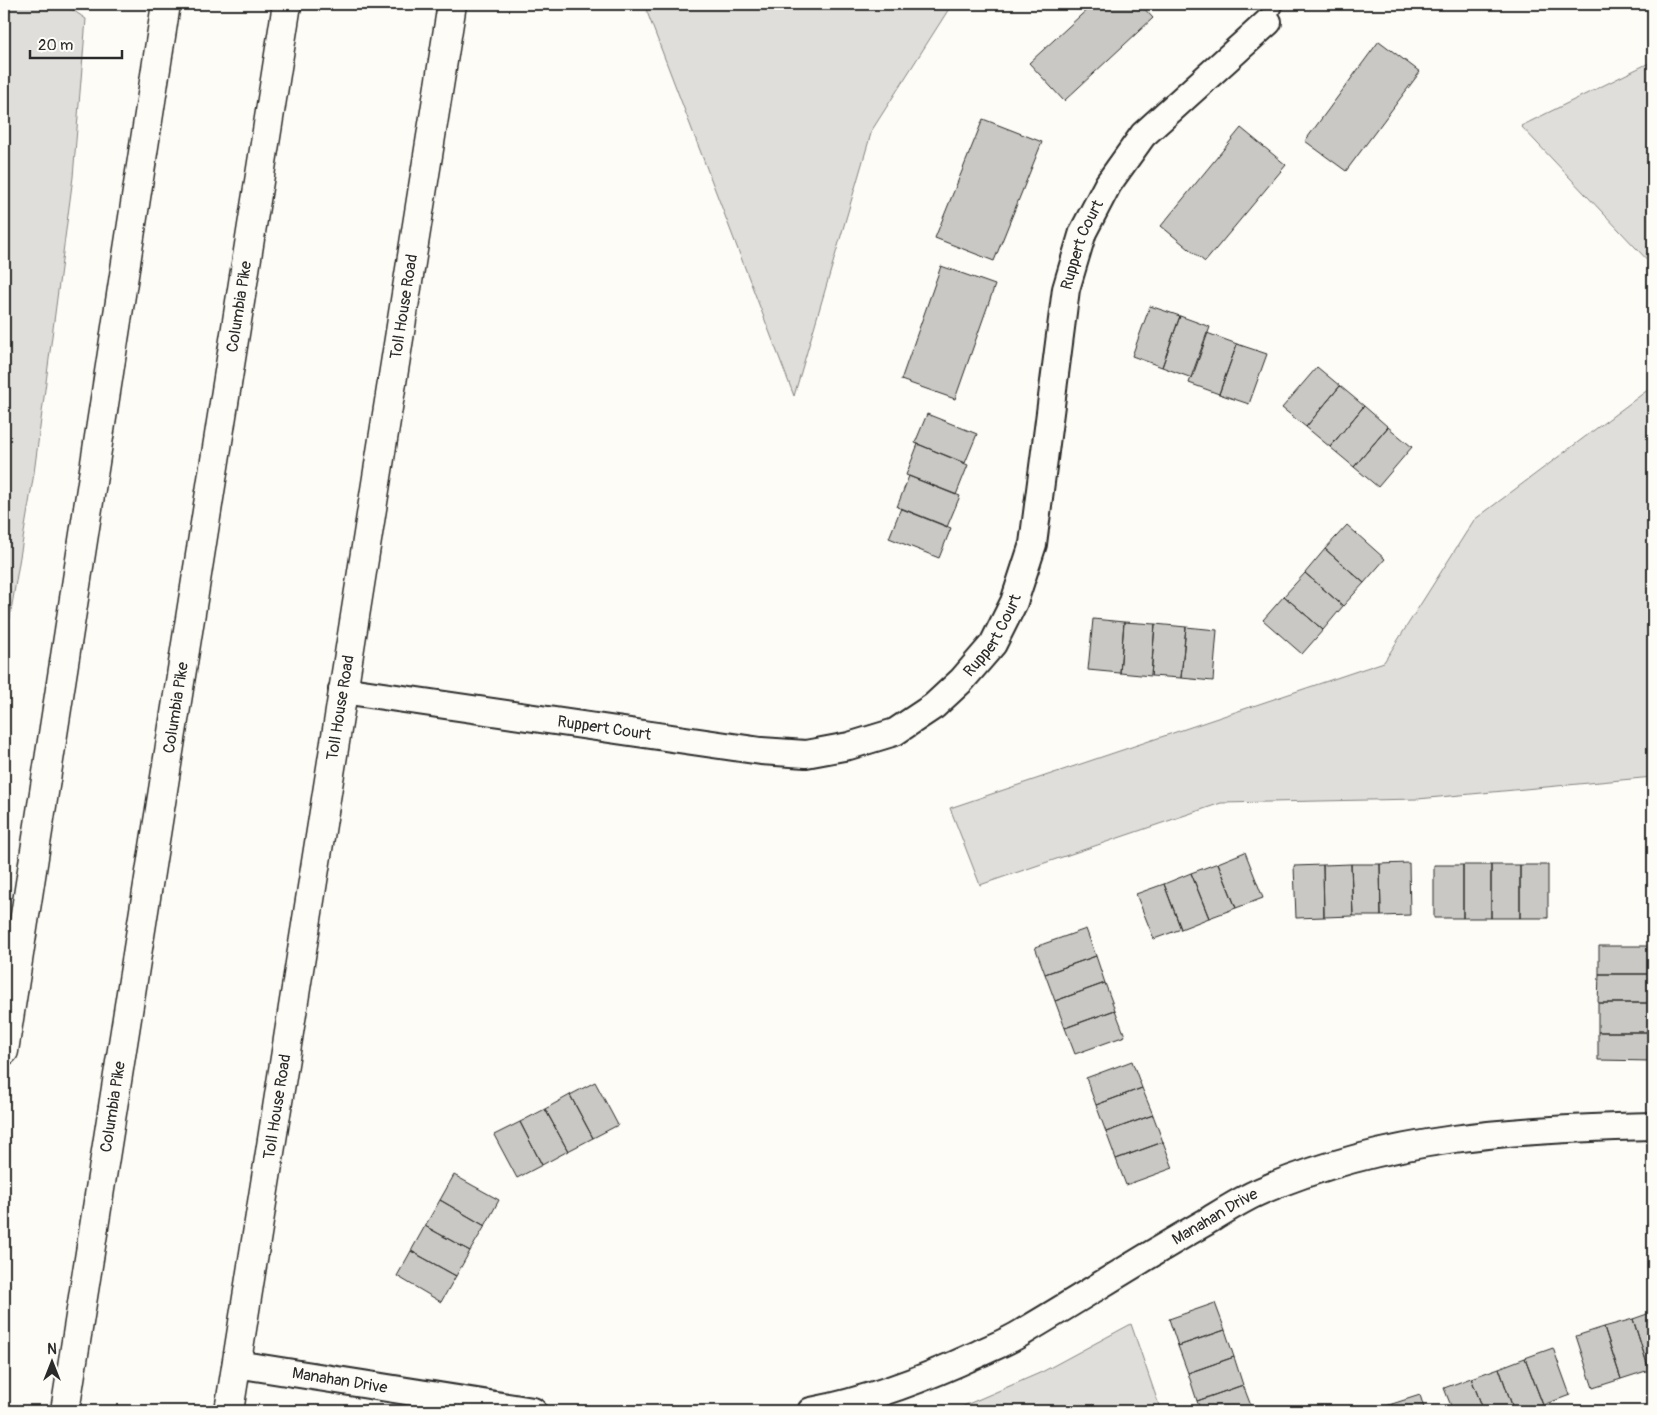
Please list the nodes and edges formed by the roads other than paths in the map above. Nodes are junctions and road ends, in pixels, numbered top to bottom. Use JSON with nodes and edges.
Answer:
{"nodes":[{"id":1,"x":166,"y":4,"type":"edge"},
{"id":2,"x":287,"y":4,"type":"edge"},
{"id":3,"x":452,"y":4,"type":"edge"},
{"id":4,"x":1272,"y":13,"type":"edge"},
{"id":5,"x":342,"y":690,"type":"junction"},
{"id":6,"x":4,"y":1051,"type":"edge"},
{"id":7,"x":1653,"y":1126,"type":"edge"},
{"id":8,"x":236,"y":1364,"type":"junction"},
{"id":9,"x":65,"y":1411,"type":"edge"},
{"id":10,"x":229,"y":1411,"type":"edge"},
{"id":11,"x":533,"y":1411,"type":"edge"},
{"id":12,"x":811,"y":1411,"type":"edge"}],
"edges":[{"from":1,"to":6,"type":"main road"},
{"from":2,"to":9,"type":"main road","name":"Columbia Pike"},
{"from":3,"to":5,"type":"main road","name":"Toll House Road"},
{"from":4,"to":5,"type":"street","name":"Ruppert Court"},
{"from":5,"to":8,"type":"main road","name":"Toll House Road"},
{"from":7,"to":12,"type":"street","name":"Manahan Drive"},
{"from":8,"to":10,"type":"main road","name":"Toll House Road"},
{"from":8,"to":11,"type":"street","name":"Manahan Drive"}]}
